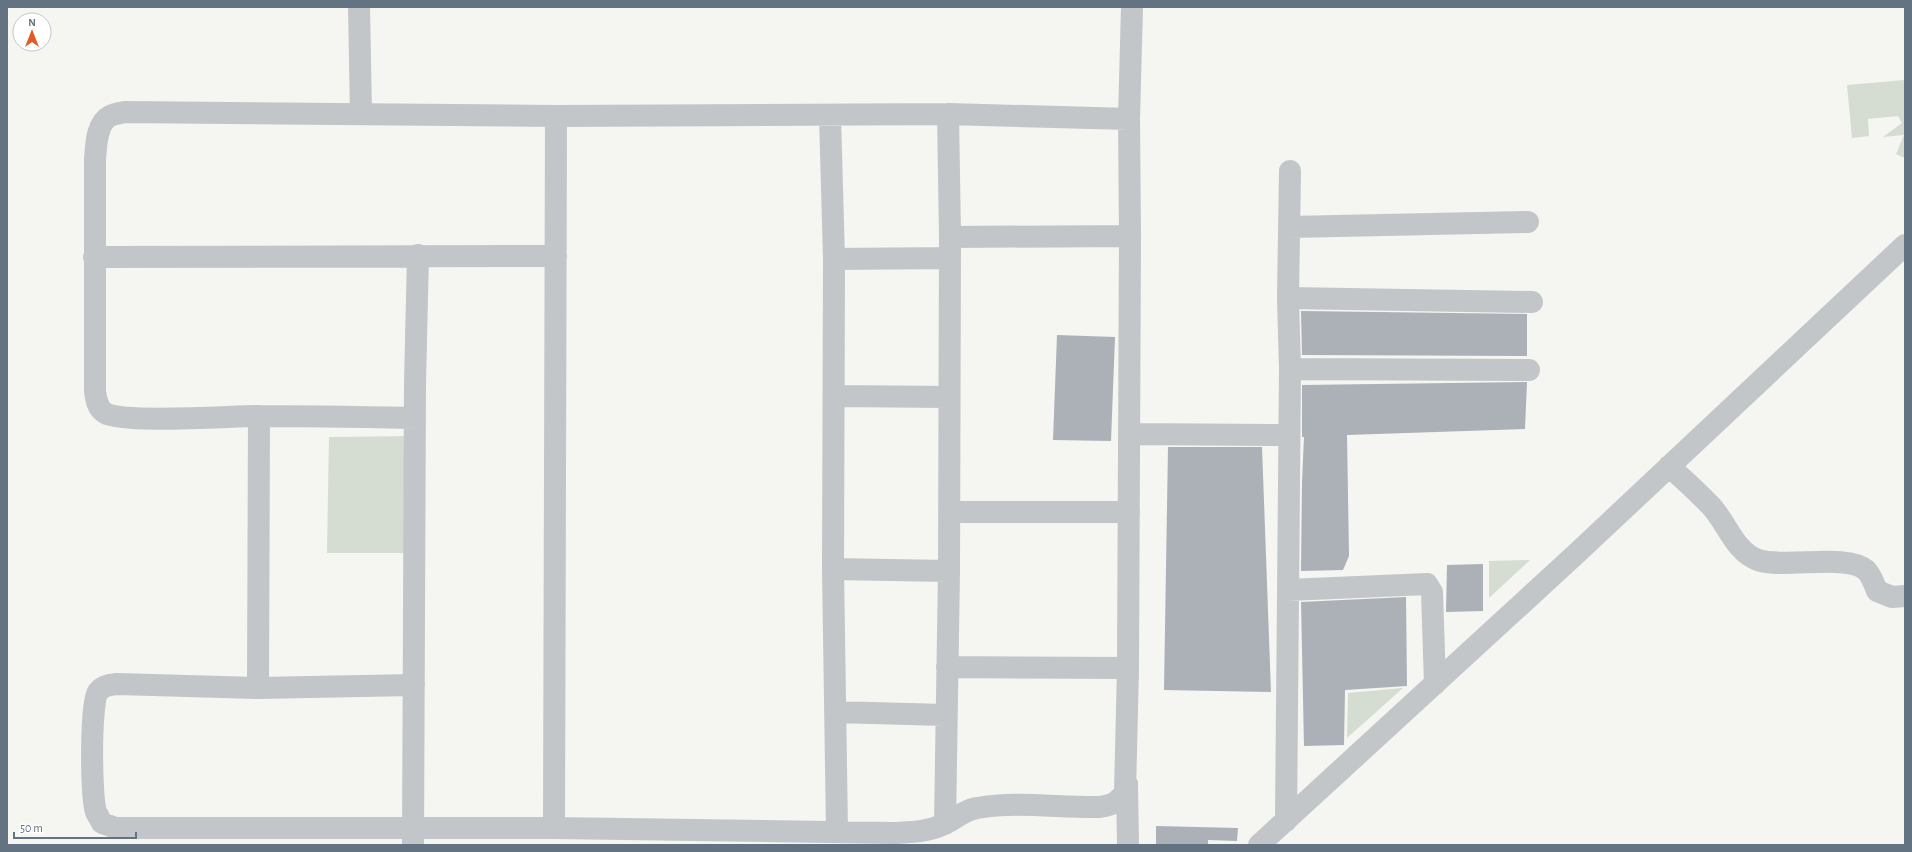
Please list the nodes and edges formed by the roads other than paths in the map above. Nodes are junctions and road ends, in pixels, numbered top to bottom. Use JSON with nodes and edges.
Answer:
{"nodes":[{"id":1,"x":359,"y":7,"type":"edge"},
{"id":2,"x":1132,"y":7,"type":"edge"},
{"id":3,"x":361,"y":113,"type":"junction"},
{"id":4,"x":948,"y":114,"type":"junction"},
{"id":5,"x":556,"y":116,"type":"junction"},
{"id":6,"x":830,"y":116,"type":"junction"},
{"id":7,"x":1129,"y":119,"type":"junction"},
{"id":8,"x":1290,"y":171,"type":"dead end"},
{"id":9,"x":1528,"y":222,"type":"dead end"},
{"id":10,"x":1289,"y":227,"type":"junction"},
{"id":11,"x":1130,"y":236,"type":"junction"},
{"id":12,"x":949,"y":248,"type":"junction"},
{"id":13,"x":418,"y":255,"type":"junction"},
{"id":14,"x":556,"y":256,"type":"junction"},
{"id":15,"x":94,"y":257,"type":"junction"},
{"id":16,"x":1900,"y":257,"type":"edge"},
{"id":17,"x":834,"y":258,"type":"junction"},
{"id":18,"x":1288,"y":298,"type":"junction"},
{"id":19,"x":1532,"y":302,"type":"dead end"},
{"id":20,"x":1290,"y":369,"type":"junction"},
{"id":21,"x":1529,"y":370,"type":"dead end"},
{"id":22,"x":835,"y":396,"type":"junction"},
{"id":23,"x":948,"y":397,"type":"junction"},
{"id":24,"x":259,"y":416,"type":"junction"},
{"id":25,"x":415,"y":418,"type":"junction"},
{"id":26,"x":1130,"y":434,"type":"junction"},
{"id":27,"x":1289,"y":435,"type":"junction"},
{"id":28,"x":1669,"y":466,"type":"junction"},
{"id":29,"x":948,"y":512,"type":"junction"},
{"id":30,"x":1130,"y":512,"type":"junction"},
{"id":31,"x":834,"y":569,"type":"junction"},
{"id":32,"x":949,"y":571,"type":"junction"},
{"id":33,"x":1288,"y":590,"type":"junction"},
{"id":34,"x":1905,"y":596,"type":"edge"},
{"id":35,"x":947,"y":667,"type":"junction"},
{"id":36,"x":1128,"y":668,"type":"junction"},
{"id":37,"x":1435,"y":684,"type":"junction"},
{"id":38,"x":414,"y":685,"type":"junction"},
{"id":39,"x":258,"y":688,"type":"junction"},
{"id":40,"x":835,"y":712,"type":"junction"},
{"id":41,"x":945,"y":715,"type":"junction"},
{"id":42,"x":1126,"y":753,"type":"junction"},
{"id":43,"x":1286,"y":821,"type":"junction"},
{"id":44,"x":945,"y":824,"type":"junction"},
{"id":45,"x":554,"y":828,"type":"junction"},
{"id":46,"x":837,"y":832,"type":"junction"},
{"id":47,"x":413,"y":837,"type":"edge"},
{"id":48,"x":1128,"y":845,"type":"edge"},
{"id":49,"x":1260,"y":845,"type":"edge"}],
"edges":[{"from":1,"to":3,"type":"street"},
{"from":2,"to":7,"type":"street"},
{"from":3,"to":5,"type":"street"},
{"from":3,"to":15,"type":"street"},
{"from":4,"to":6,"type":"street"},
{"from":4,"to":7,"type":"street"},
{"from":4,"to":12,"type":"street"},
{"from":5,"to":6,"type":"street"},
{"from":5,"to":14,"type":"street"},
{"from":6,"to":17,"type":"street"},
{"from":7,"to":11,"type":"street"},
{"from":8,"to":10,"type":"street"},
{"from":9,"to":10,"type":"street"},
{"from":10,"to":18,"type":"street"},
{"from":11,"to":12,"type":"street"},
{"from":11,"to":26,"type":"street"},
{"from":12,"to":17,"type":"street"},
{"from":12,"to":23,"type":"street"},
{"from":13,"to":14,"type":"street"},
{"from":13,"to":15,"type":"street"},
{"from":13,"to":25,"type":"street"},
{"from":14,"to":45,"type":"street"},
{"from":15,"to":24,"type":"street"},
{"from":16,"to":28,"type":"street"},
{"from":17,"to":22,"type":"street"},
{"from":18,"to":19,"type":"street"},
{"from":18,"to":20,"type":"street"},
{"from":20,"to":21,"type":"street"},
{"from":20,"to":27,"type":"street"},
{"from":22,"to":23,"type":"street"},
{"from":22,"to":31,"type":"street"},
{"from":23,"to":29,"type":"street"},
{"from":24,"to":25,"type":"street"},
{"from":24,"to":39,"type":"street"},
{"from":25,"to":38,"type":"street"},
{"from":26,"to":27,"type":"street"},
{"from":26,"to":30,"type":"street"},
{"from":27,"to":33,"type":"street"},
{"from":28,"to":34,"type":"street"},
{"from":28,"to":37,"type":"street"},
{"from":29,"to":30,"type":"street"},
{"from":29,"to":32,"type":"street"},
{"from":30,"to":36,"type":"street"},
{"from":31,"to":32,"type":"street"},
{"from":31,"to":40,"type":"street"},
{"from":32,"to":35,"type":"street"},
{"from":33,"to":37,"type":"street"},
{"from":33,"to":43,"type":"street"},
{"from":35,"to":36,"type":"street"},
{"from":35,"to":41,"type":"street"},
{"from":36,"to":42,"type":"street"},
{"from":37,"to":43,"type":"street"},
{"from":38,"to":39,"type":"street"},
{"from":38,"to":47,"type":"street"},
{"from":39,"to":47,"type":"street"},
{"from":40,"to":41,"type":"street"},
{"from":40,"to":46,"type":"street"},
{"from":41,"to":44,"type":"street"},
{"from":42,"to":44,"type":"street"},
{"from":42,"to":48,"type":"street"},
{"from":43,"to":49,"type":"street"},
{"from":44,"to":46,"type":"street"},
{"from":45,"to":46,"type":"street"},
{"from":45,"to":47,"type":"street"}]}
